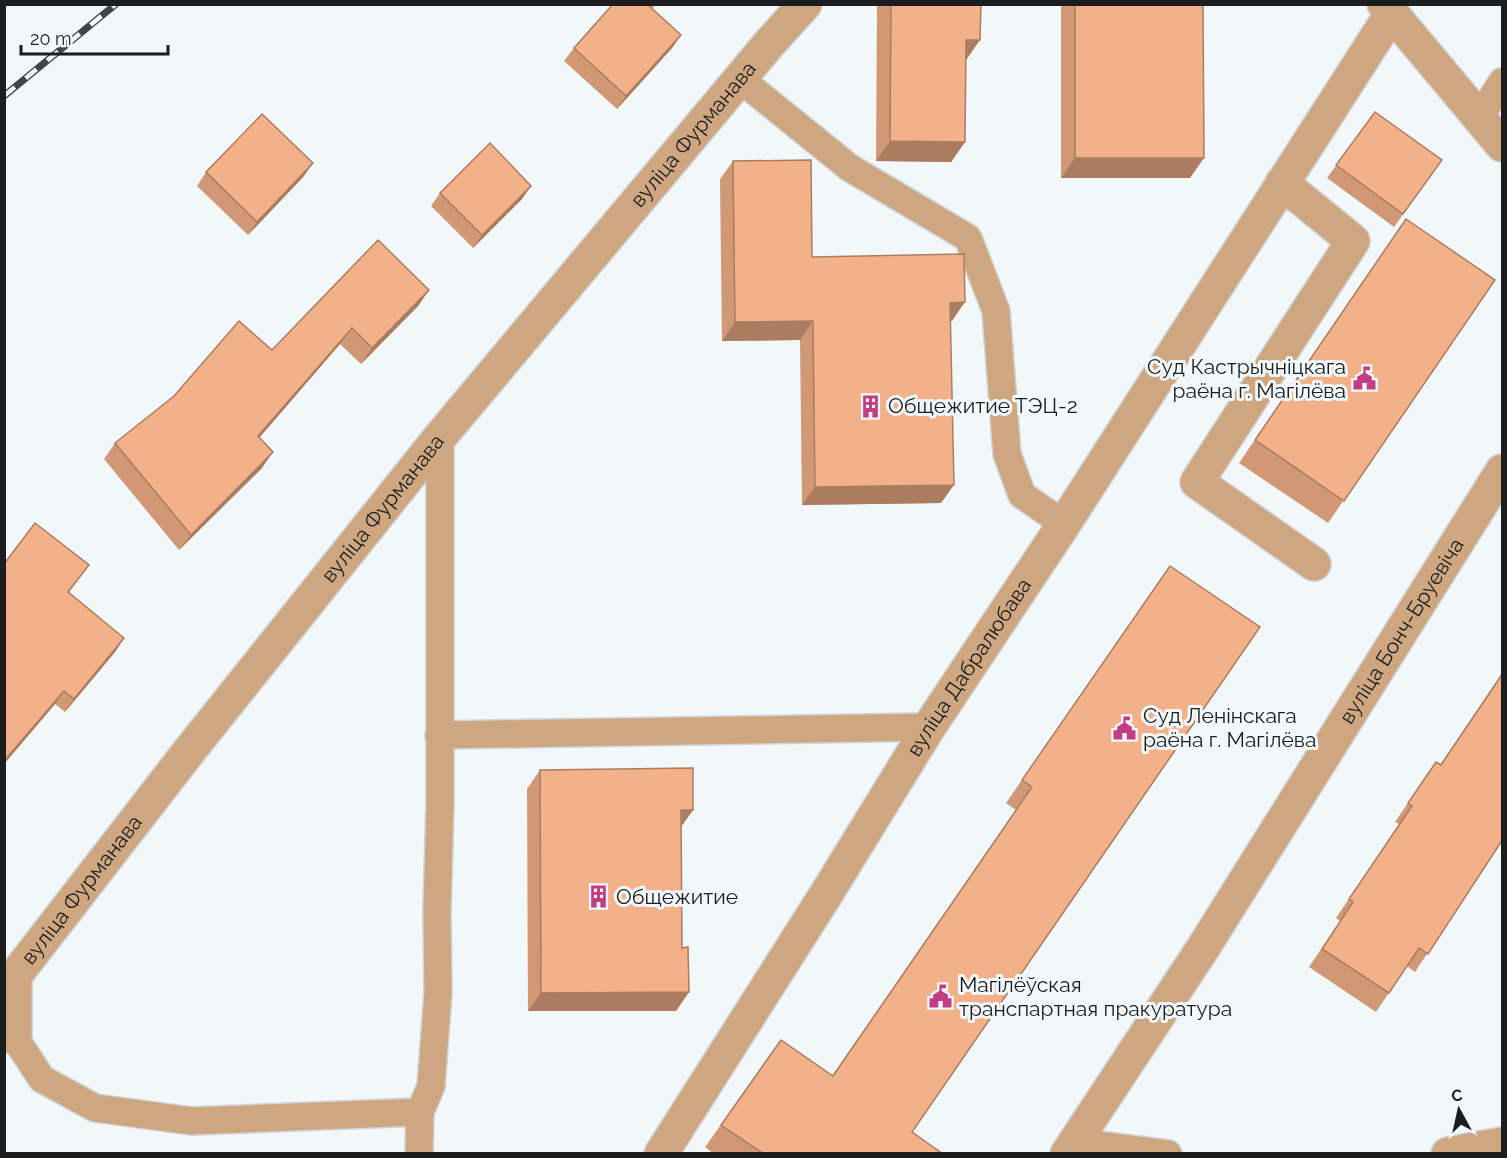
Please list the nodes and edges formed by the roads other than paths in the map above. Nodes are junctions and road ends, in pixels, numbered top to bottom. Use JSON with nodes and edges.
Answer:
{"nodes":[{"id":1,"x":805,"y":4,"type":"edge"},
{"id":2,"x":1388,"y":9,"type":"edge"},
{"id":3,"x":740,"y":79,"type":"junction"},
{"id":4,"x":1503,"y":82,"type":"edge"},
{"id":5,"x":1479,"y":118,"type":"junction"},
{"id":6,"x":1503,"y":145,"type":"edge"},
{"id":7,"x":1282,"y":183,"type":"junction"},
{"id":8,"x":440,"y":437,"type":"junction"},
{"id":9,"x":1503,"y":471,"type":"edge"},
{"id":10,"x":1064,"y":524,"type":"junction"},
{"id":11,"x":1314,"y":564,"type":"dead end"},
{"id":12,"x":929,"y":727,"type":"junction"},
{"id":13,"x":439,"y":735,"type":"junction"},
{"id":14,"x":15,"y":1038,"type":"joint"},
{"id":15,"x":420,"y":1112,"type":"junction"},
{"id":16,"x":1503,"y":1144,"type":"edge"},
{"id":17,"x":1071,"y":1148,"type":"edge"},
{"id":18,"x":419,"y":1154,"type":"edge"},
{"id":19,"x":661,"y":1154,"type":"edge"},
{"id":20,"x":1168,"y":1154,"type":"edge"},
{"id":21,"x":1448,"y":1154,"type":"edge"}],
"edges":[{"from":1,"to":3,"type":"street","name":"вуліца Фурманава"},
{"from":2,"to":5,"type":"street"},
{"from":2,"to":7,"type":"street","name":"вуліца Дабралюбава"},
{"from":3,"to":8,"type":"street","name":"вуліца Фурманава"},
{"from":3,"to":10,"type":"lane"},
{"from":4,"to":5,"type":"lane"},
{"from":5,"to":6,"type":"street"},
{"from":7,"to":10,"type":"street","name":"вуліца Дабралюбава"},
{"from":7,"to":11,"type":"street"},
{"from":8,"to":13,"type":"lane"},
{"from":8,"to":14,"type":"street","name":"вуліца Фурманава"},
{"from":9,"to":17,"type":"street","name":"вуліца Бонч-Бруевіча"},
{"from":10,"to":12,"type":"street","name":"вуліца Дабралюбава"},
{"from":12,"to":13,"type":"lane"},
{"from":12,"to":19,"type":"street","name":"вуліца Дабралюбава"},
{"from":13,"to":15,"type":"lane"},
{"from":14,"to":15,"type":"lane"},
{"from":15,"to":18,"type":"lane"},
{"from":16,"to":21,"type":"street"},
{"from":17,"to":20,"type":"lane"}]}
